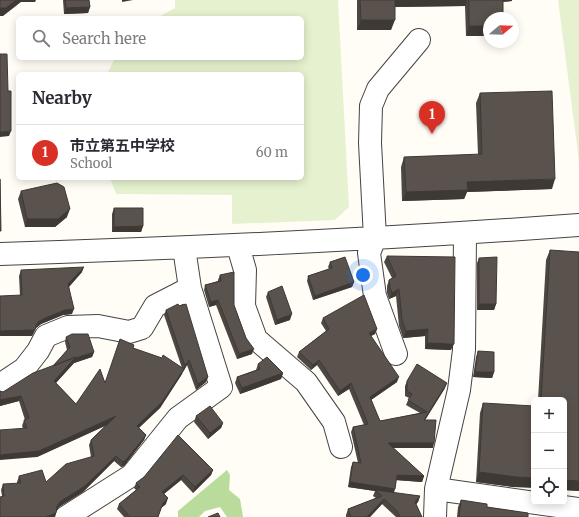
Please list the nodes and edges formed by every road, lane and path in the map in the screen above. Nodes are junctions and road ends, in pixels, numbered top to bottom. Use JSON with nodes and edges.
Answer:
{"nodes":[{"id":1,"x":419,"y":40,"type":"dead end"},
{"id":2,"x":579,"y":225,"type":"edge"},
{"id":3,"x":465,"y":234,"type":"junction"},
{"id":4,"x":375,"y":238,"type":"junction"},
{"id":5,"x":238,"y":246,"type":"junction"},
{"id":6,"x":184,"y":248,"type":"junction"},
{"id":7,"x":0,"y":254,"type":"edge"},
{"id":8,"x":190,"y":288,"type":"junction"},
{"id":9,"x":396,"y":354,"type":"dead end"},
{"id":10,"x":0,"y":385,"type":"edge"},
{"id":11,"x":341,"y":447,"type":"dead end"},
{"id":12,"x":436,"y":489,"type":"junction"},
{"id":13,"x":579,"y":509,"type":"edge"},
{"id":14,"x":66,"y":517,"type":"edge"},
{"id":15,"x":435,"y":517,"type":"edge"}],
"edges":[{"from":1,"to":4,"type":"street"},
{"from":2,"to":3,"type":"street"},
{"from":3,"to":4,"type":"street"},
{"from":3,"to":12,"type":"street"},
{"from":4,"to":5,"type":"street"},
{"from":4,"to":9,"type":"street"},
{"from":5,"to":6,"type":"street"},
{"from":5,"to":11,"type":"street"},
{"from":6,"to":7,"type":"street"},
{"from":6,"to":8,"type":"street"},
{"from":8,"to":10,"type":"street"},
{"from":8,"to":14,"type":"street"},
{"from":12,"to":13,"type":"street"},
{"from":12,"to":15,"type":"street"}]}
